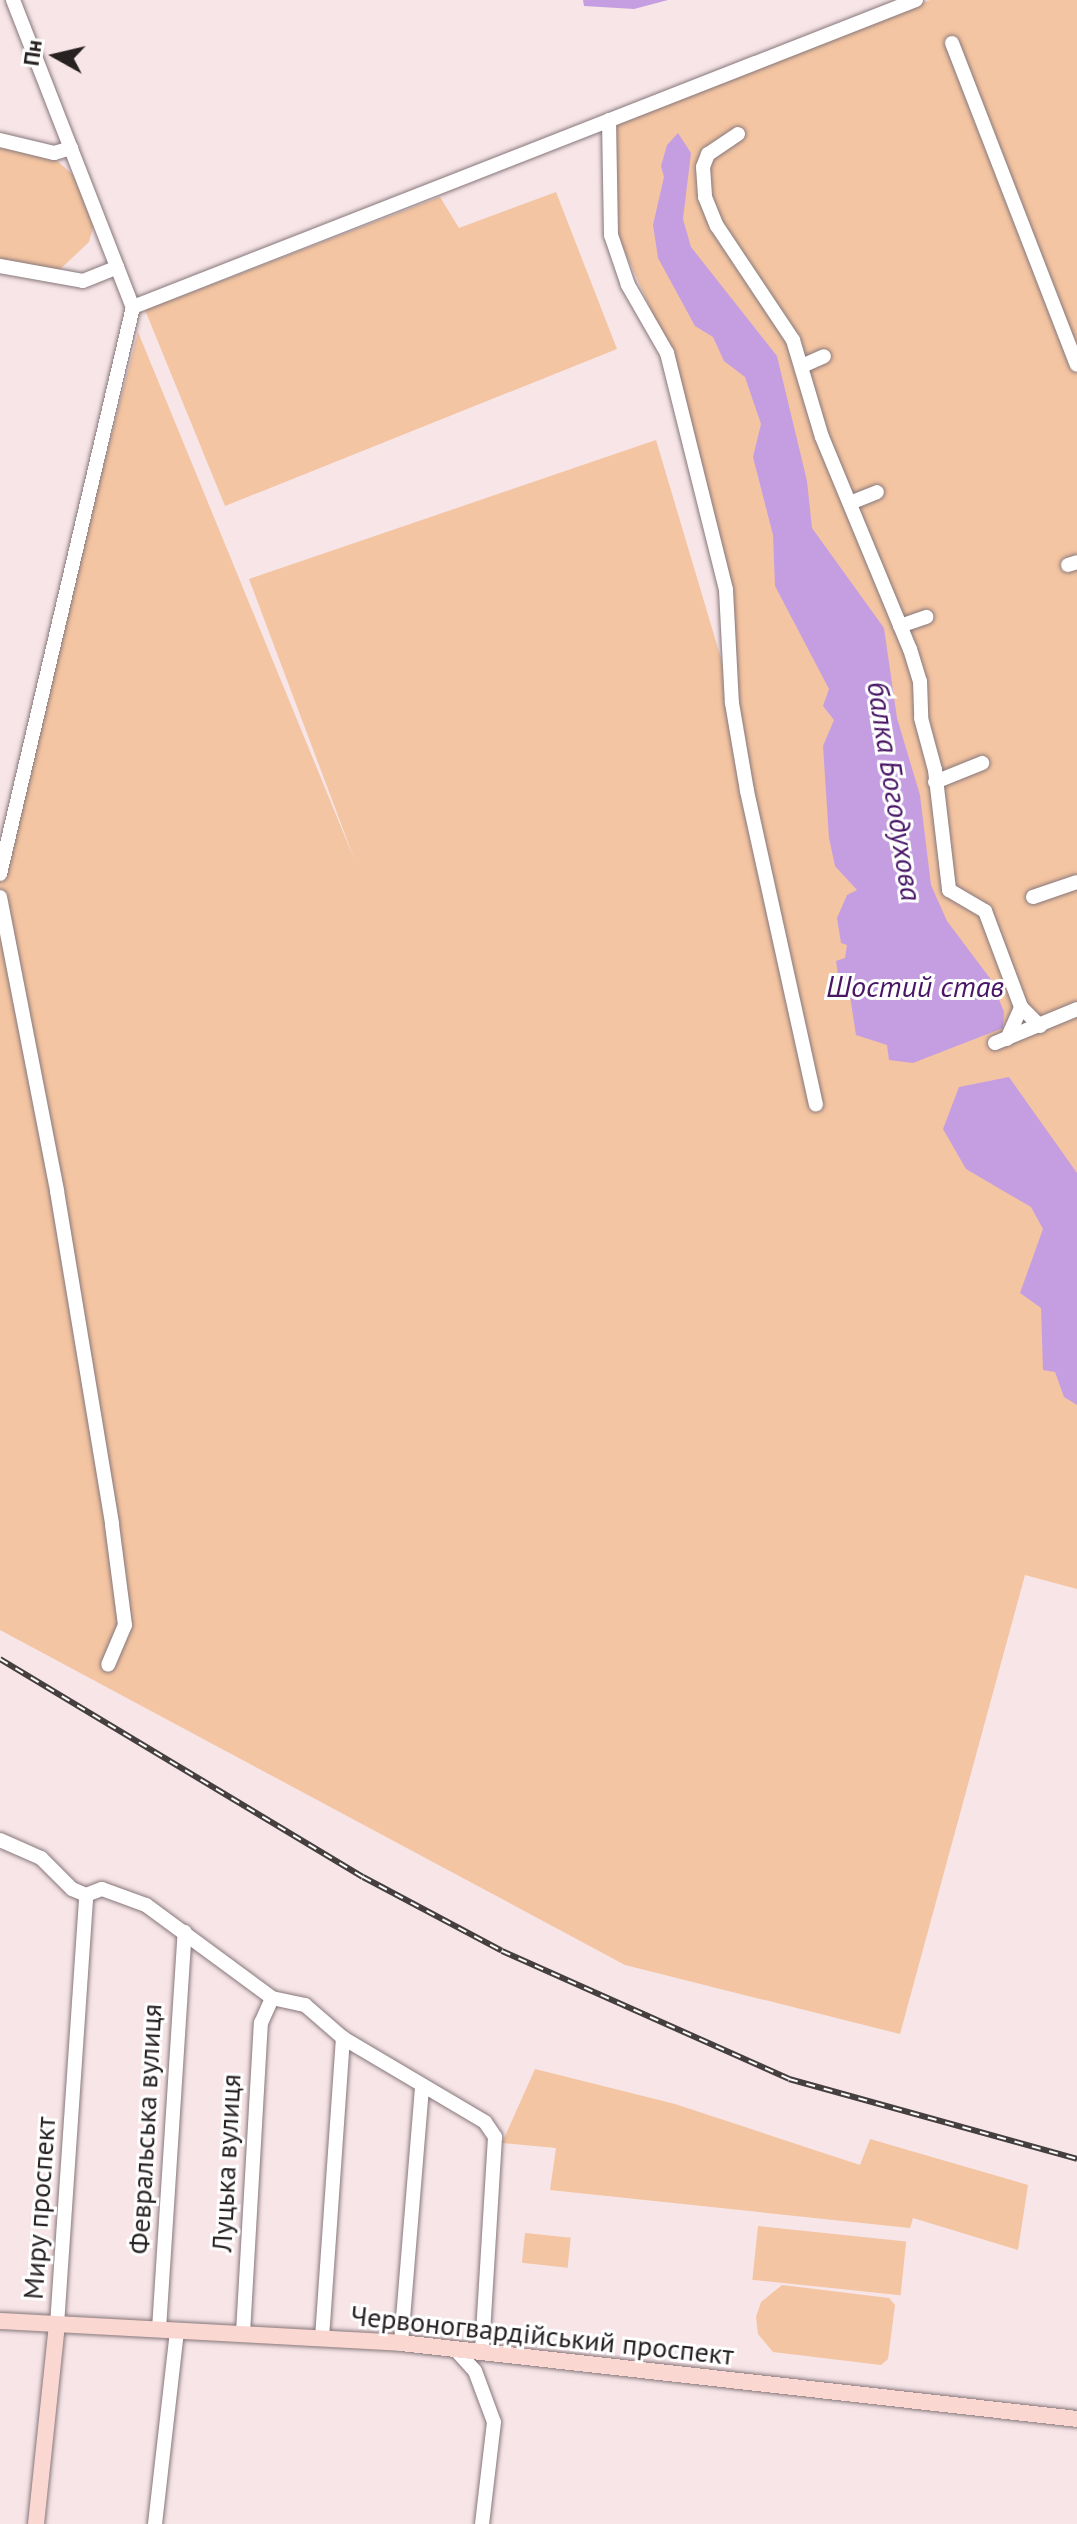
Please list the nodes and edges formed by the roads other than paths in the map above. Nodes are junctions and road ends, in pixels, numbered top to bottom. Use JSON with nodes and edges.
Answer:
{"nodes":[{"id":1,"x":13,"y":0,"type":"edge"},
{"id":2,"x":916,"y":0,"type":"edge"},
{"id":3,"x":952,"y":43,"type":"dead end"},
{"id":4,"x":609,"y":120,"type":"junction"},
{"id":5,"x":738,"y":134,"type":"dead end"},
{"id":6,"x":0,"y":140,"type":"edge"},
{"id":7,"x":71,"y":148,"type":"junction"},
{"id":8,"x":0,"y":266,"type":"edge"},
{"id":9,"x":117,"y":267,"type":"junction"},
{"id":10,"x":133,"y":307,"type":"junction"},
{"id":11,"x":824,"y":356,"type":"dead end"},
{"id":12,"x":1077,"y":365,"type":"edge"},
{"id":13,"x":802,"y":366,"type":"junction"},
{"id":14,"x":877,"y":492,"type":"dead end"},
{"id":15,"x":850,"y":503,"type":"junction"},
{"id":16,"x":926,"y":617,"type":"dead end"},
{"id":17,"x":900,"y":626,"type":"junction"},
{"id":18,"x":982,"y":763,"type":"dead end"},
{"id":19,"x":935,"y":782,"type":"junction"},
{"id":20,"x":0,"y":874,"type":"edge"},
{"id":21,"x":1077,"y":882,"type":"edge"},
{"id":22,"x":0,"y":897,"type":"edge"},
{"id":23,"x":1033,"y":897,"type":"dead end"},
{"id":24,"x":1021,"y":1007,"type":"junction"},
{"id":25,"x":1077,"y":1009,"type":"edge"},
{"id":26,"x":1040,"y":1026,"type":"junction"},
{"id":27,"x":816,"y":1104,"type":"dead end"},
{"id":28,"x":108,"y":1665,"type":"dead end"},
{"id":29,"x":0,"y":1840,"type":"edge"},
{"id":30,"x":14,"y":1848,"type":"junction"},
{"id":31,"x":0,"y":1857,"type":"edge"},
{"id":32,"x":86,"y":1895,"type":"junction"},
{"id":33,"x":185,"y":1932,"type":"junction"},
{"id":34,"x":272,"y":1998,"type":"junction"},
{"id":35,"x":343,"y":2038,"type":"junction"},
{"id":36,"x":422,"y":2087,"type":"junction"},
{"id":37,"x":0,"y":2321,"type":"edge"},
{"id":38,"x":57,"y":2325,"type":"junction"},
{"id":39,"x":159,"y":2329,"type":"junction"},
{"id":40,"x":177,"y":2330,"type":"junction"},
{"id":41,"x":243,"y":2333,"type":"junction"},
{"id":42,"x":322,"y":2338,"type":"junction"},
{"id":43,"x":401,"y":2343,"type":"junction"},
{"id":44,"x":456,"y":2350,"type":"junction"},
{"id":45,"x":482,"y":2352,"type":"junction"},
{"id":46,"x":1077,"y":2419,"type":"edge"},
{"id":47,"x":36,"y":2524,"type":"edge"},
{"id":48,"x":155,"y":2524,"type":"edge"},
{"id":49,"x":482,"y":2524,"type":"edge"}],
"edges":[{"from":1,"to":7,"type":"street"},
{"from":2,"to":4,"type":"street"},
{"from":3,"to":12,"type":"street"},
{"from":4,"to":10,"type":"street"},
{"from":4,"to":27,"type":"street"},
{"from":5,"to":13,"type":"street"},
{"from":6,"to":7,"type":"street"},
{"from":7,"to":9,"type":"street"},
{"from":8,"to":9,"type":"street"},
{"from":9,"to":10,"type":"street"},
{"from":10,"to":20,"type":"street"},
{"from":11,"to":13,"type":"street"},
{"from":13,"to":15,"type":"street"},
{"from":14,"to":15,"type":"street"},
{"from":15,"to":17,"type":"street"},
{"from":16,"to":17,"type":"street"},
{"from":17,"to":19,"type":"street"},
{"from":18,"to":19,"type":"street"},
{"from":19,"to":24,"type":"street"},
{"from":21,"to":23,"type":"street"},
{"from":22,"to":28,"type":"street"},
{"from":24,"to":26,"type":"street"},
{"from":24,"to":26,"type":"street"},
{"from":25,"to":26,"type":"street"},
{"from":29,"to":30,"type":"street"},
{"from":30,"to":31,"type":"street"},
{"from":30,"to":32,"type":"street"},
{"from":32,"to":33,"type":"street"},
{"from":32,"to":38,"type":"street","name":"Миру проспект"},
{"from":33,"to":34,"type":"street"},
{"from":33,"to":39,"type":"street","name":"Февральська вулиця"},
{"from":34,"to":35,"type":"street"},
{"from":34,"to":41,"type":"street","name":"Луцька вулиця"},
{"from":35,"to":36,"type":"street"},
{"from":35,"to":42,"type":"street"},
{"from":36,"to":43,"type":"street"},
{"from":36,"to":45,"type":"street"},
{"from":37,"to":38,"type":"main road","name":"Червоногвардійський проспект"},
{"from":38,"to":39,"type":"main road","name":"Червоногвардійський проспект"},
{"from":38,"to":47,"type":"main road","name":"Миру проспект"},
{"from":39,"to":40,"type":"main road","name":"Червоногвардійський проспект"},
{"from":40,"to":41,"type":"main road","name":"Червоногвардійський проспект"},
{"from":40,"to":48,"type":"street"},
{"from":41,"to":42,"type":"main road","name":"Червоногвардійський проспект"},
{"from":42,"to":43,"type":"main road","name":"Червоногвардійський проспект"},
{"from":43,"to":44,"type":"main road","name":"Червоногвардійський проспект"},
{"from":44,"to":45,"type":"main road","name":"Червоногвардійський проспект"},
{"from":44,"to":49,"type":"street"},
{"from":45,"to":46,"type":"main road","name":"Червоногвардійський проспект"}]}
